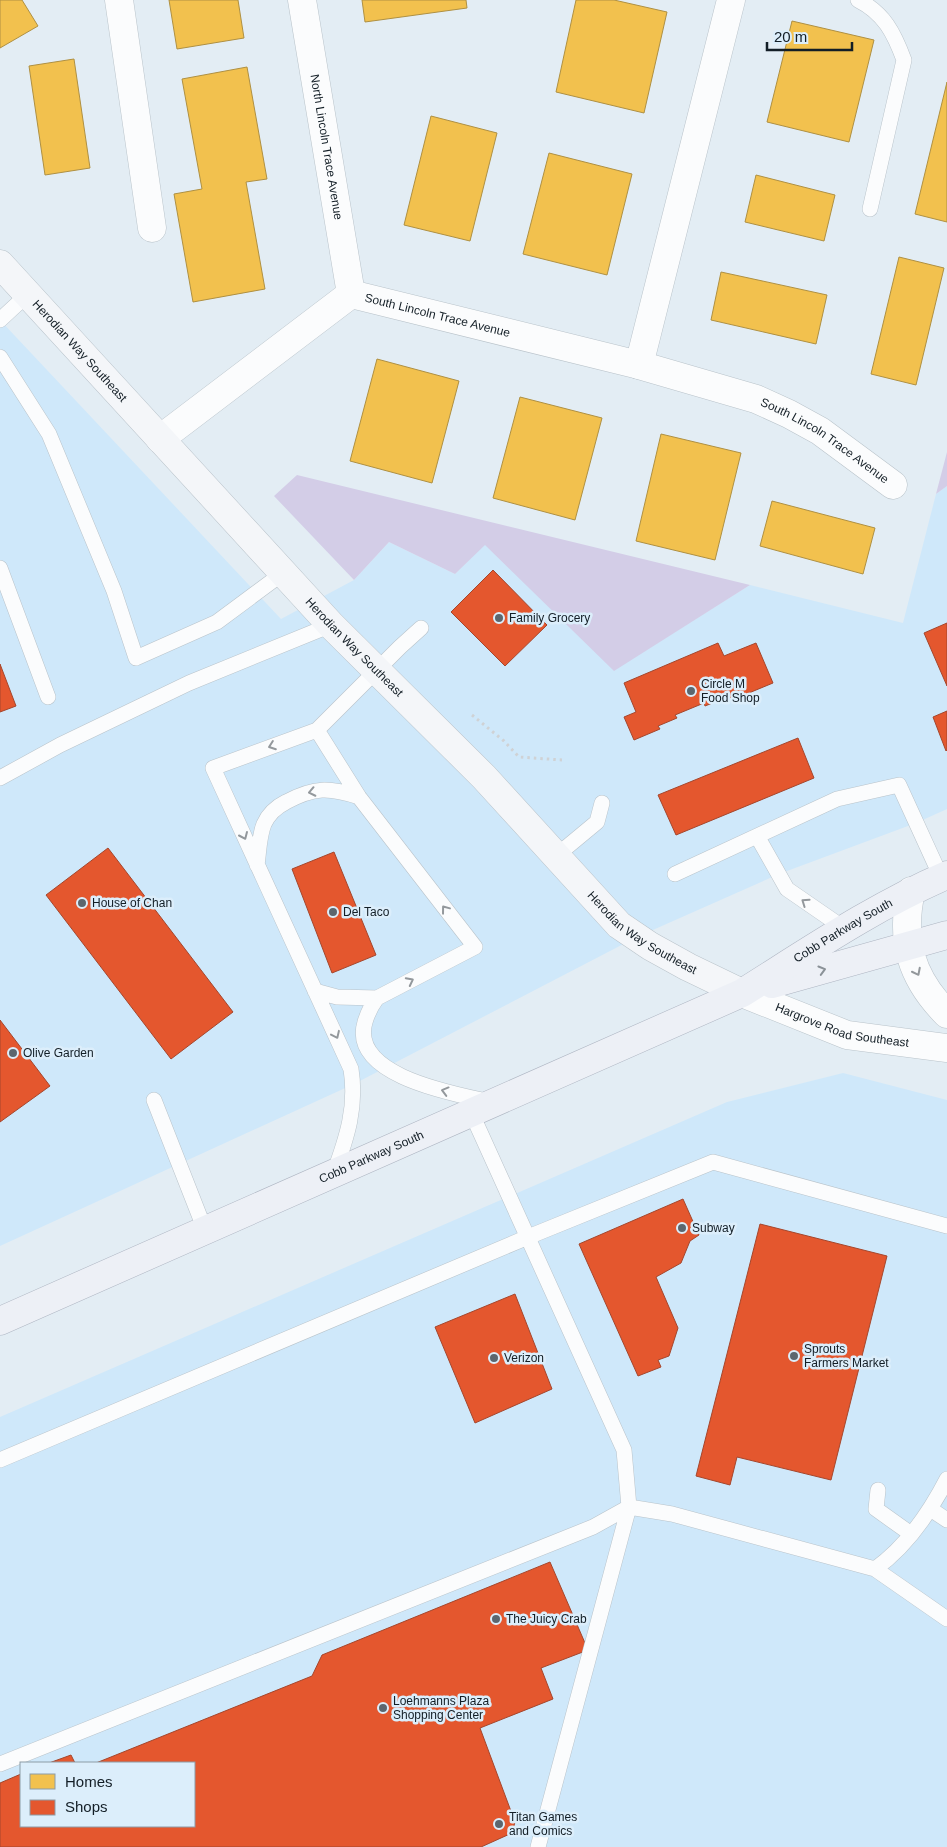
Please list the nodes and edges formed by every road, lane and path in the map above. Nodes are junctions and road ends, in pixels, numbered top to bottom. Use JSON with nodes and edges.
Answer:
{"nodes":[{"id":1,"x":119,"y":0,"type":"edge"},
{"id":2,"x":302,"y":0,"type":"edge"},
{"id":3,"x":731,"y":0,"type":"edge"},
{"id":4,"x":858,"y":0,"type":"edge"},
{"id":5,"x":870,"y":209,"type":"dead end"},
{"id":6,"x":152,"y":228,"type":"dead end"},
{"id":7,"x":0,"y":264,"type":"edge"},
{"id":8,"x":28,"y":294,"type":"junction"},
{"id":9,"x":351,"y":294,"type":"junction"},
{"id":10,"x":0,"y":320,"type":"edge"},
{"id":11,"x":0,"y":357,"type":"edge"},
{"id":12,"x":639,"y":365,"type":"junction"},
{"id":13,"x":160,"y":439,"type":"junction"},
{"id":14,"x":893,"y":484,"type":"dead end"},
{"id":15,"x":0,"y":568,"type":"edge"},
{"id":16,"x":283,"y":573,"type":"junction"},
{"id":17,"x":331,"y":625,"type":"junction"},
{"id":18,"x":422,"y":628,"type":"dead end"},
{"id":19,"x":377,"y":672,"type":"junction"},
{"id":20,"x":48,"y":696,"type":"dead end"},
{"id":21,"x":472,"y":715,"type":"dead end"},
{"id":22,"x":318,"y":730,"type":"junction"},
{"id":23,"x":562,"y":760,"type":"dead end"},
{"id":24,"x":0,"y":778,"type":"edge"},
{"id":25,"x":359,"y":797,"type":"junction"},
{"id":26,"x":602,"y":803,"type":"dead end"},
{"id":27,"x":757,"y":836,"type":"junction"},
{"id":28,"x":556,"y":856,"type":"junction"},
{"id":29,"x":257,"y":865,"type":"junction"},
{"id":30,"x":675,"y":874,"type":"dead end"},
{"id":31,"x":944,"y":876,"type":"edge"},
{"id":32,"x":911,"y":891,"type":"junction"},
{"id":33,"x":846,"y":929,"type":"junction"},
{"id":34,"x":947,"y":935,"type":"edge"},
{"id":35,"x":908,"y":946,"type":"junction"},
{"id":36,"x":315,"y":991,"type":"junction"},
{"id":37,"x":742,"y":993,"type":"junction"},
{"id":38,"x":377,"y":998,"type":"junction"},
{"id":39,"x":947,"y":1014,"type":"edge"},
{"id":40,"x":947,"y":1048,"type":"edge"},
{"id":41,"x":154,"y":1100,"type":"dead end"},
{"id":42,"x":482,"y":1107,"type":"junction"},
{"id":43,"x":334,"y":1173,"type":"junction"},
{"id":44,"x":947,"y":1226,"type":"edge"},
{"id":45,"x":205,"y":1230,"type":"junction"},
{"id":46,"x":528,"y":1237,"type":"junction"},
{"id":47,"x":0,"y":1321,"type":"edge"},
{"id":48,"x":0,"y":1460,"type":"edge"},
{"id":49,"x":947,"y":1480,"type":"edge"},
{"id":50,"x":878,"y":1490,"type":"dead end"},
{"id":51,"x":628,"y":1507,"type":"junction"},
{"id":52,"x":932,"y":1510,"type":"junction"},
{"id":53,"x":947,"y":1520,"type":"edge"},
{"id":54,"x":911,"y":1534,"type":"junction"},
{"id":55,"x":875,"y":1569,"type":"junction"},
{"id":56,"x":947,"y":1619,"type":"edge"},
{"id":57,"x":0,"y":1764,"type":"edge"},
{"id":58,"x":538,"y":1847,"type":"edge"}],
"edges":[{"from":1,"to":6,"type":"street"},
{"from":2,"to":9,"type":"street","name":"North Lincoln Trace Avenue"},
{"from":3,"to":12,"type":"street"},
{"from":4,"to":5,"type":"lane"},
{"from":7,"to":8,"type":"street","name":"Herodian Way Southeast"},
{"from":8,"to":10,"type":"lane"},
{"from":8,"to":13,"type":"street","name":"Herodian Way Southeast"},
{"from":9,"to":12,"type":"street","name":"South Lincoln Trace Avenue"},
{"from":9,"to":13,"type":"street","name":"South Lincoln Trace Avenue"},
{"from":11,"to":16,"type":"lane"},
{"from":12,"to":14,"type":"street","name":"South Lincoln Trace Avenue"},
{"from":13,"to":16,"type":"street","name":"Herodian Way Southeast"},
{"from":15,"to":20,"type":"lane"},
{"from":16,"to":17,"type":"street","name":"Herodian Way Southeast"},
{"from":17,"to":19,"type":"street","name":"Herodian Way Southeast"},
{"from":17,"to":24,"type":"lane"},
{"from":18,"to":19,"type":"lane"},
{"from":19,"to":22,"type":"lane"},
{"from":19,"to":28,"type":"street","name":"Herodian Way Southeast"},
{"from":21,"to":23,"type":"path"},
{"from":22,"to":25,"type":"lane"},
{"from":22,"to":29,"type":"lane","one_way":true},
{"from":25,"to":29,"type":"lane","one_way":true},
{"from":38,"to":25,"type":"lane","one_way":true},
{"from":26,"to":28,"type":"lane"},
{"from":27,"to":30,"type":"lane"},
{"from":27,"to":31,"type":"lane"},
{"from":33,"to":27,"type":"lane","one_way":true},
{"from":28,"to":37,"type":"street","name":"Herodian Way Southeast"},
{"from":29,"to":36,"type":"lane"},
{"from":31,"to":32,"type":"main road","name":"Cobb Parkway South"},
{"from":32,"to":33,"type":"main road","name":"Cobb Parkway South"},
{"from":32,"to":35,"type":"street"},
{"from":33,"to":37,"type":"main road","name":"Cobb Parkway South"},
{"from":34,"to":35,"type":"main road","name":"Cobb Parkway South"},
{"from":37,"to":35,"type":"main road","name":"Cobb Parkway South","one_way":true},
{"from":35,"to":39,"type":"street","one_way":true},
{"from":36,"to":38,"type":"lane"},
{"from":36,"to":43,"type":"lane","one_way":true},
{"from":37,"to":40,"type":"street","name":"Hargrove Road Southeast"},
{"from":37,"to":42,"type":"main road","name":"Cobb Parkway South"},
{"from":42,"to":38,"type":"lane","one_way":true},
{"from":41,"to":45,"type":"lane"},
{"from":42,"to":43,"type":"main road","name":"Cobb Parkway South"},
{"from":42,"to":46,"type":"lane"},
{"from":43,"to":45,"type":"main road","name":"Cobb Parkway South"},
{"from":44,"to":46,"type":"lane"},
{"from":45,"to":47,"type":"main road","name":"Cobb Parkway South"},
{"from":46,"to":48,"type":"lane"},
{"from":46,"to":51,"type":"lane"},
{"from":49,"to":52,"type":"lane"},
{"from":50,"to":54,"type":"lane"},
{"from":51,"to":55,"type":"lane"},
{"from":51,"to":57,"type":"lane"},
{"from":51,"to":58,"type":"lane"},
{"from":52,"to":53,"type":"lane"},
{"from":52,"to":54,"type":"lane"},
{"from":54,"to":55,"type":"lane"},
{"from":55,"to":56,"type":"lane"}]}
